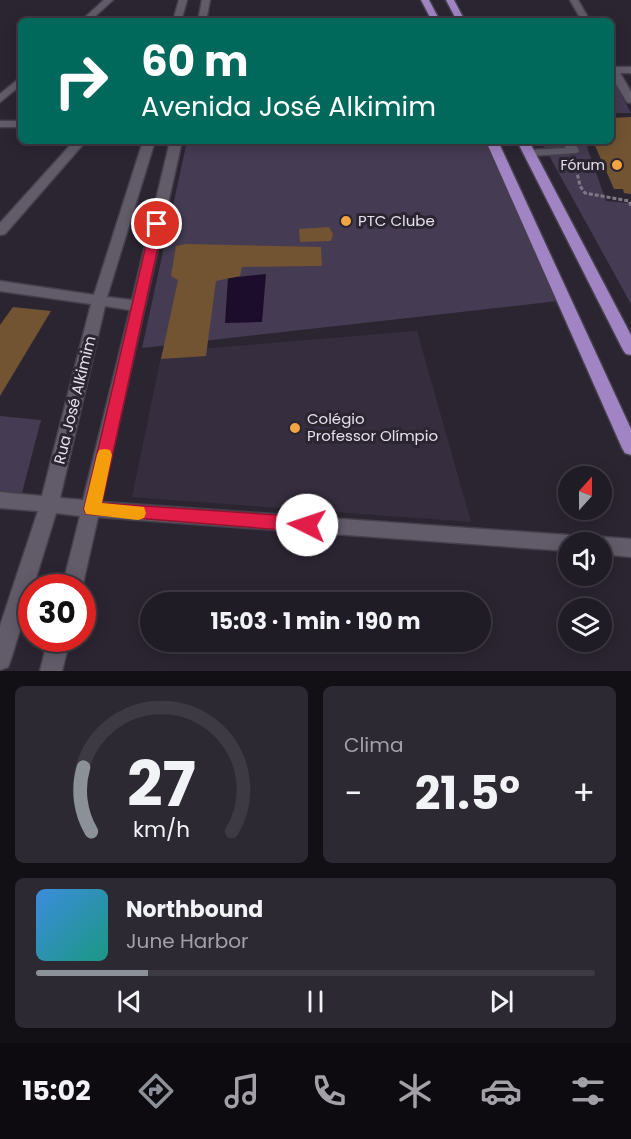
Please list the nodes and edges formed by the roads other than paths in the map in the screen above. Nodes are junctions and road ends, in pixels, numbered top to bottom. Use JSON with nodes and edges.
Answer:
{"nodes":[{"id":1,"x":109,"y":0,"type":"edge"},
{"id":2,"x":183,"y":0,"type":"edge"},
{"id":3,"x":206,"y":0,"type":"edge"},
{"id":4,"x":425,"y":0,"type":"edge"},
{"id":5,"x":450,"y":0,"type":"edge"},
{"id":6,"x":574,"y":0,"type":"edge"},
{"id":7,"x":89,"y":18,"type":"edge"},
{"id":8,"x":178,"y":18,"type":"edge"},
{"id":9,"x":203,"y":18,"type":"edge"},
{"id":10,"x":434,"y":18,"type":"edge"},
{"id":11,"x":459,"y":18,"type":"edge"},
{"id":12,"x":584,"y":18,"type":"edge"},
{"id":13,"x":614,"y":68,"type":"edge"},
{"id":14,"x":631,"y":70,"type":"edge"},
{"id":15,"x":614,"y":73,"type":"edge"},
{"id":16,"x":18,"y":83,"type":"edge"},
{"id":17,"x":0,"y":99,"type":"edge"},
{"id":18,"x":631,"y":100,"type":"edge"},
{"id":19,"x":0,"y":124,"type":"edge"},
{"id":20,"x":18,"y":124,"type":"edge"},
{"id":21,"x":77,"y":144,"type":"edge"},
{"id":22,"x":148,"y":144,"type":"edge"},
{"id":23,"x":175,"y":144,"type":"edge"},
{"id":24,"x":493,"y":144,"type":"edge"},
{"id":25,"x":570,"y":146,"type":"edge"},
{"id":26,"x":526,"y":147,"type":"edge"},
{"id":27,"x":0,"y":231,"type":"edge"},
{"id":28,"x":0,"y":286,"type":"edge"},
{"id":29,"x":99,"y":300,"type":"junction"},
{"id":30,"x":138,"y":306,"type":"junction"},
{"id":31,"x":631,"y":350,"type":"edge"},
{"id":32,"x":631,"y":448,"type":"edge"},
{"id":33,"x":0,"y":500,"type":"edge"},
{"id":34,"x":49,"y":505,"type":"junction"},
{"id":35,"x":92,"y":509,"type":"junction"},
{"id":36,"x":558,"y":542,"type":"edge"},
{"id":37,"x":612,"y":547,"type":"edge"},
{"id":38,"x":631,"y":548,"type":"edge"},
{"id":39,"x":76,"y":574,"type":"edge"},
{"id":40,"x":56,"y":652,"type":"edge"},
{"id":41,"x":0,"y":659,"type":"edge"},
{"id":42,"x":51,"y":671,"type":"edge"}],
"edges":[{"from":1,"to":7,"type":"street"},
{"from":2,"to":8,"type":"street"},
{"from":3,"to":9,"type":"street"},
{"from":4,"to":10,"type":"main road"},
{"from":5,"to":11,"type":"main road"},
{"from":6,"to":12,"type":"street"},
{"from":13,"to":14,"type":"street"},
{"from":15,"to":18,"type":"street"},
{"from":16,"to":17,"type":"street"},
{"from":19,"to":20,"type":"street"},
{"from":21,"to":27,"type":"street"},
{"from":22,"to":29,"type":"street","name":"Rua José Alkimim"},
{"from":23,"to":30,"type":"street"},
{"from":24,"to":32,"type":"main road"},
{"from":25,"to":26,"type":"street"},
{"from":26,"to":31,"type":"main road"},
{"from":28,"to":29,"type":"street"},
{"from":29,"to":30,"type":"street"},
{"from":29,"to":34,"type":"street","name":"Rua José Alkimim"},
{"from":30,"to":35,"type":"street"},
{"from":33,"to":34,"type":"street"},
{"from":34,"to":35,"type":"street"},
{"from":34,"to":41,"type":"street","name":"Rua José Alkimim"},
{"from":35,"to":36,"type":"street"},
{"from":35,"to":39,"type":"street"},
{"from":37,"to":38,"type":"street"},
{"from":40,"to":42,"type":"street"}]}
